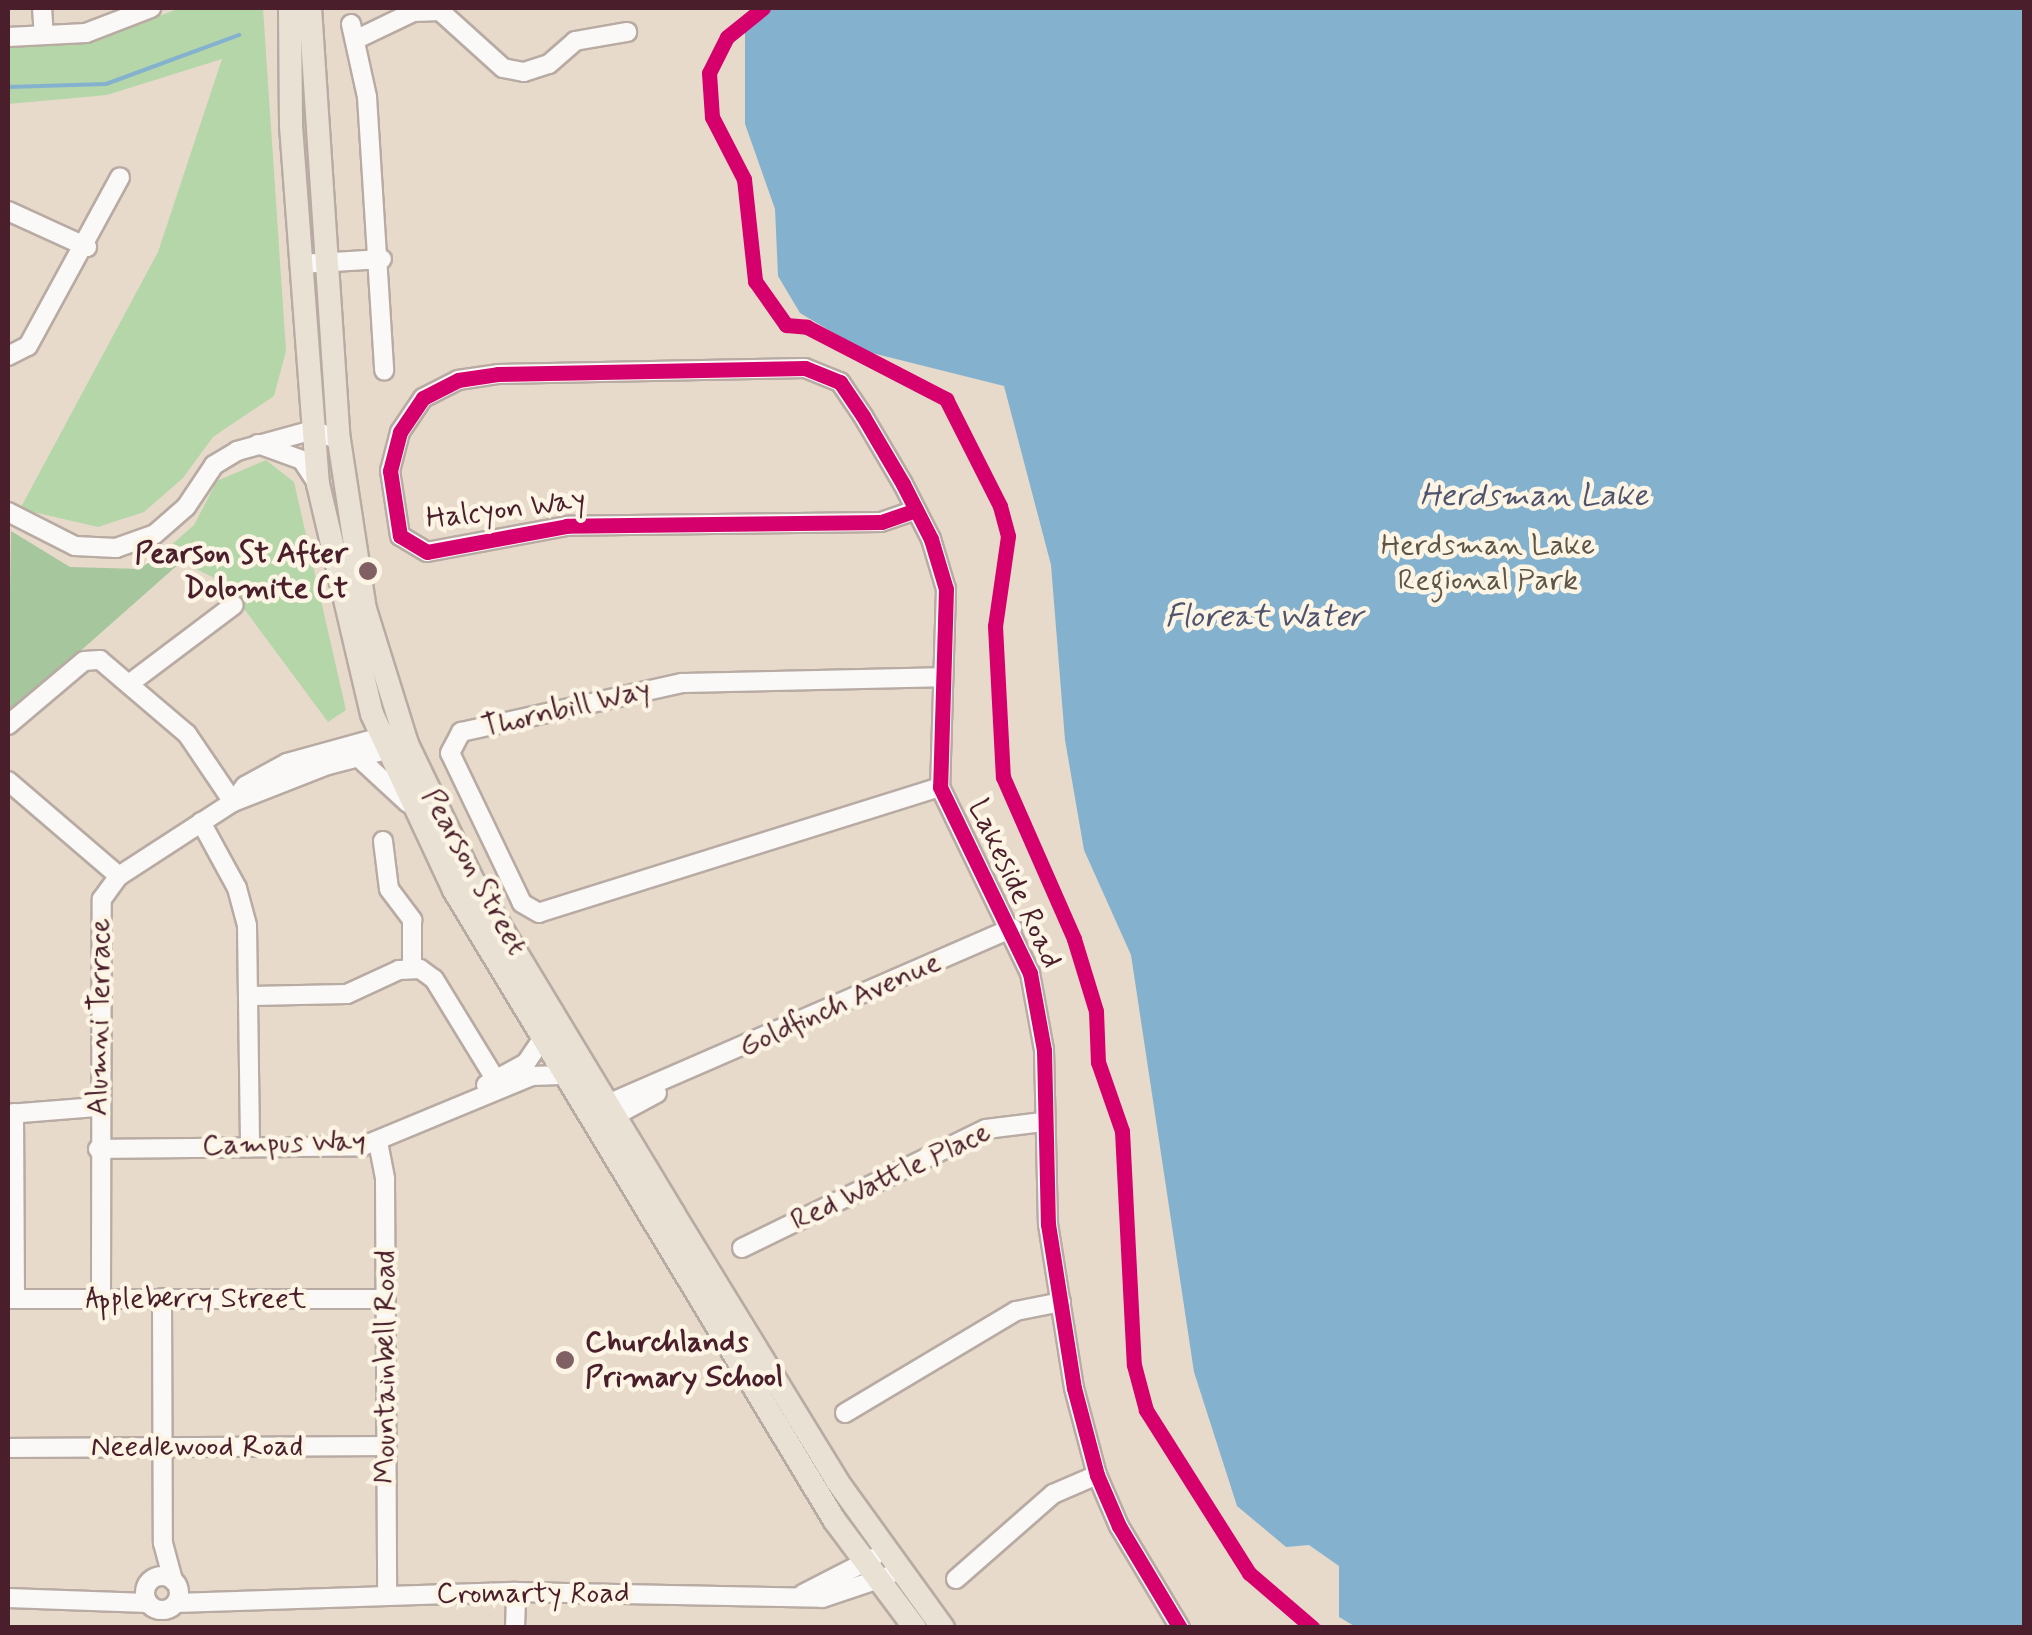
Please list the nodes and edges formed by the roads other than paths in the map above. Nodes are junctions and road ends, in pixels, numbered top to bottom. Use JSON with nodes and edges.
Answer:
{"nodes":[{"id":1,"x":42,"y":8,"type":"edge"},
{"id":2,"x":151,"y":8,"type":"edge"},
{"id":3,"x":290,"y":8,"type":"edge"},
{"id":4,"x":310,"y":8,"type":"edge"},
{"id":5,"x":627,"y":32,"type":"dead end"},
{"id":6,"x":44,"y":35,"type":"junction"},
{"id":7,"x":8,"y":37,"type":"edge"},
{"id":8,"x":120,"y":178,"type":"dead end"},
{"id":9,"x":8,"y":211,"type":"edge"},
{"id":10,"x":87,"y":246,"type":"junction"},
{"id":11,"x":382,"y":259,"type":"junction"},
{"id":12,"x":326,"y":262,"type":"junction"},
{"id":13,"x":300,"y":264,"type":"junction"},
{"id":14,"x":8,"y":356,"type":"edge"},
{"id":15,"x":804,"y":368,"type":"joint"},
{"id":16,"x":384,"y":370,"type":"dead end"},
{"id":17,"x":312,"y":430,"type":"junction"},
{"id":18,"x":339,"y":440,"type":"junction"},
{"id":19,"x":258,"y":444,"type":"junction"},
{"id":20,"x":318,"y":484,"type":"junction"},
{"id":21,"x":916,"y":510,"type":"junction"},
{"id":22,"x":8,"y":512,"type":"edge"},
{"id":23,"x":234,"y":605,"type":"dead end"},
{"id":24,"x":942,"y":677,"type":"junction"},
{"id":25,"x":129,"y":684,"type":"junction"},
{"id":26,"x":372,"y":714,"type":"junction"},
{"id":27,"x":8,"y":725,"type":"edge"},
{"id":28,"x":394,"y":741,"type":"junction"},
{"id":29,"x":326,"y":751,"type":"junction"},
{"id":30,"x":358,"y":757,"type":"junction"},
{"id":31,"x":8,"y":781,"type":"edge"},
{"id":32,"x":940,"y":787,"type":"junction"},
{"id":33,"x":233,"y":802,"type":"junction"},
{"id":34,"x":408,"y":803,"type":"junction"},
{"id":35,"x":201,"y":822,"type":"junction"},
{"id":36,"x":383,"y":841,"type":"dead end"},
{"id":37,"x":119,"y":876,"type":"junction"},
{"id":38,"x":1012,"y":928,"type":"junction"},
{"id":39,"x":412,"y":968,"type":"junction"},
{"id":40,"x":252,"y":996,"type":"junction"},
{"id":41,"x":544,"y":1036,"type":"junction"},
{"id":42,"x":567,"y":1074,"type":"junction"},
{"id":43,"x":496,"y":1080,"type":"junction"},
{"id":44,"x":462,"y":1103,"type":"junction"},
{"id":45,"x":98,"y":1107,"type":"junction"},
{"id":46,"x":604,"y":1113,"type":"junction"},
{"id":47,"x":11,"y":1114,"type":"edge"},
{"id":48,"x":1044,"y":1122,"type":"junction"},
{"id":49,"x":378,"y":1142,"type":"junction"},
{"id":50,"x":250,"y":1146,"type":"junction"},
{"id":51,"x":98,"y":1149,"type":"junction"},
{"id":52,"x":742,"y":1248,"type":"dead end"},
{"id":53,"x":162,"y":1298,"type":"junction"},
{"id":54,"x":12,"y":1299,"type":"edge"},
{"id":55,"x":102,"y":1299,"type":"junction"},
{"id":56,"x":386,"y":1299,"type":"junction"},
{"id":57,"x":1061,"y":1302,"type":"junction"},
{"id":58,"x":844,"y":1413,"type":"dead end"},
{"id":59,"x":386,"y":1446,"type":"junction"},
{"id":60,"x":163,"y":1447,"type":"junction"},
{"id":61,"x":8,"y":1448,"type":"edge"},
{"id":62,"x":1097,"y":1476,"type":"junction"},
{"id":63,"x":162,"y":1543,"type":"junction"},
{"id":64,"x":881,"y":1566,"type":"junction"},
{"id":65,"x":956,"y":1579,"type":"dead end"},
{"id":66,"x":152,"y":1580,"type":"junction"},
{"id":67,"x":516,"y":1592,"type":"junction"},
{"id":68,"x":386,"y":1593,"type":"junction"},
{"id":69,"x":8,"y":1598,"type":"edge"},
{"id":70,"x":105,"y":1598,"type":"junction"},
{"id":71,"x":167,"y":1598,"type":"junction"},
{"id":72,"x":158,"y":1628,"type":"edge"},
{"id":73,"x":168,"y":1628,"type":"edge"},
{"id":74,"x":515,"y":1628,"type":"edge"},
{"id":75,"x":916,"y":1628,"type":"edge"},
{"id":76,"x":943,"y":1628,"type":"edge"},
{"id":77,"x":1180,"y":1628,"type":"edge"}],
"edges":[{"from":1,"to":6,"type":"street"},
{"from":2,"to":6,"type":"street"},
{"from":3,"to":13,"type":"main road","name":"Pearson Street"},
{"from":4,"to":12,"type":"main road","name":"Pearson Street"},
{"from":5,"to":11,"type":"street"},
{"from":6,"to":7,"type":"street"},
{"from":8,"to":10,"type":"street"},
{"from":9,"to":10,"type":"street"},
{"from":10,"to":14,"type":"street"},
{"from":11,"to":12,"type":"street"},
{"from":11,"to":16,"type":"street"},
{"from":12,"to":13,"type":"street"},
{"from":12,"to":18,"type":"main road","name":"Pearson Street"},
{"from":13,"to":17,"type":"main road","name":"Pearson Street"},
{"from":15,"to":21,"type":"street","name":"Lakeside Road"},
{"from":15,"to":21,"type":"street","name":"Halcyon Way"},
{"from":17,"to":18,"type":"street"},
{"from":17,"to":19,"type":"street"},
{"from":17,"to":20,"type":"main road","name":"Pearson Street"},
{"from":18,"to":28,"type":"main road","name":"Pearson Street"},
{"from":19,"to":20,"type":"street"},
{"from":19,"to":22,"type":"street"},
{"from":20,"to":26,"type":"main road","name":"Pearson Street"},
{"from":21,"to":24,"type":"street","name":"Lakeside Road"},
{"from":23,"to":25,"type":"street"},
{"from":24,"to":32,"type":"street","name":"Lakeside Road"},
{"from":24,"to":32,"type":"street","name":"Thornbill Way"},
{"from":25,"to":27,"type":"street"},
{"from":25,"to":33,"type":"street"},
{"from":26,"to":28,"type":"main road","name":"Pearson Street"},
{"from":26,"to":29,"type":"street"},
{"from":28,"to":29,"type":"street","name":"Alumni Terrace"},
{"from":28,"to":30,"type":"street","name":"Alumni Terrace"},
{"from":28,"to":34,"type":"main road","name":"Pearson Street"},
{"from":28,"to":46,"type":"main road","name":"Pearson Street"},
{"from":29,"to":33,"type":"street","name":"Alumni Terrace"},
{"from":30,"to":33,"type":"street","name":"Alumni Terrace"},
{"from":30,"to":34,"type":"street"},
{"from":31,"to":37,"type":"street"},
{"from":32,"to":38,"type":"street","name":"Lakeside Road"},
{"from":33,"to":35,"type":"street","name":"Alumni Terrace"},
{"from":34,"to":41,"type":"main road","name":"Pearson Street"},
{"from":35,"to":37,"type":"street","name":"Alumni Terrace"},
{"from":35,"to":40,"type":"street"},
{"from":36,"to":39,"type":"street"},
{"from":37,"to":45,"type":"street","name":"Alumni Terrace"},
{"from":38,"to":46,"type":"street","name":"Goldfinch Avenue"},
{"from":38,"to":48,"type":"street","name":"Lakeside Road"},
{"from":39,"to":40,"type":"street"},
{"from":39,"to":43,"type":"street"},
{"from":40,"to":50,"type":"street"},
{"from":41,"to":42,"type":"main road","name":"Pearson Street"},
{"from":41,"to":43,"type":"street","name":"Campus Way"},
{"from":42,"to":44,"type":"street","name":"Campus Way"},
{"from":42,"to":46,"type":"main road","name":"Pearson Street"},
{"from":43,"to":44,"type":"street","name":"Campus Way"},
{"from":44,"to":49,"type":"street","name":"Campus Way"},
{"from":45,"to":47,"type":"street"},
{"from":45,"to":51,"type":"street","name":"Alumni Terrace"},
{"from":46,"to":64,"type":"main road","name":"Pearson Street"},
{"from":47,"to":54,"type":"street"},
{"from":48,"to":52,"type":"street","name":"Red Wattle Place"},
{"from":48,"to":57,"type":"street","name":"Lakeside Road"},
{"from":49,"to":50,"type":"street","name":"Campus Way"},
{"from":49,"to":56,"type":"street","name":"Mountainbell Road"},
{"from":50,"to":51,"type":"street","name":"Campus Way"},
{"from":51,"to":55,"type":"street","name":"Alumni Terrace"},
{"from":53,"to":55,"type":"street","name":"Appleberry Street"},
{"from":53,"to":56,"type":"street","name":"Appleberry Street"},
{"from":53,"to":60,"type":"street"},
{"from":54,"to":55,"type":"street","name":"Appleberry Street"},
{"from":56,"to":59,"type":"street","name":"Mountainbell Road"},
{"from":57,"to":58,"type":"street"},
{"from":57,"to":62,"type":"street","name":"Lakeside Road"},
{"from":59,"to":60,"type":"street","name":"Needlewood Road"},
{"from":59,"to":68,"type":"street","name":"Mountainbell Road"},
{"from":60,"to":61,"type":"street","name":"Needlewood Road"},
{"from":60,"to":63,"type":"street"},
{"from":62,"to":65,"type":"street"},
{"from":62,"to":77,"type":"street","name":"Lakeside Road"},
{"from":63,"to":66,"type":"street"},
{"from":63,"to":71,"type":"street"},
{"from":64,"to":67,"type":"street","name":"Cromarty Road"},
{"from":64,"to":75,"type":"main road","name":"Pearson Street"},
{"from":64,"to":76,"type":"main road","name":"Pearson Street"},
{"from":66,"to":70,"type":"street","name":"Cromarty Road"},
{"from":66,"to":71,"type":"street"},
{"from":67,"to":68,"type":"street","name":"Cromarty Road"},
{"from":67,"to":74,"type":"street"},
{"from":68,"to":71,"type":"street","name":"Cromarty Road"},
{"from":69,"to":70,"type":"street","name":"Cromarty Road"},
{"from":70,"to":71,"type":"street","name":"Cromarty Road"},
{"from":71,"to":72,"type":"street"},
{"from":71,"to":73,"type":"street"}]}
